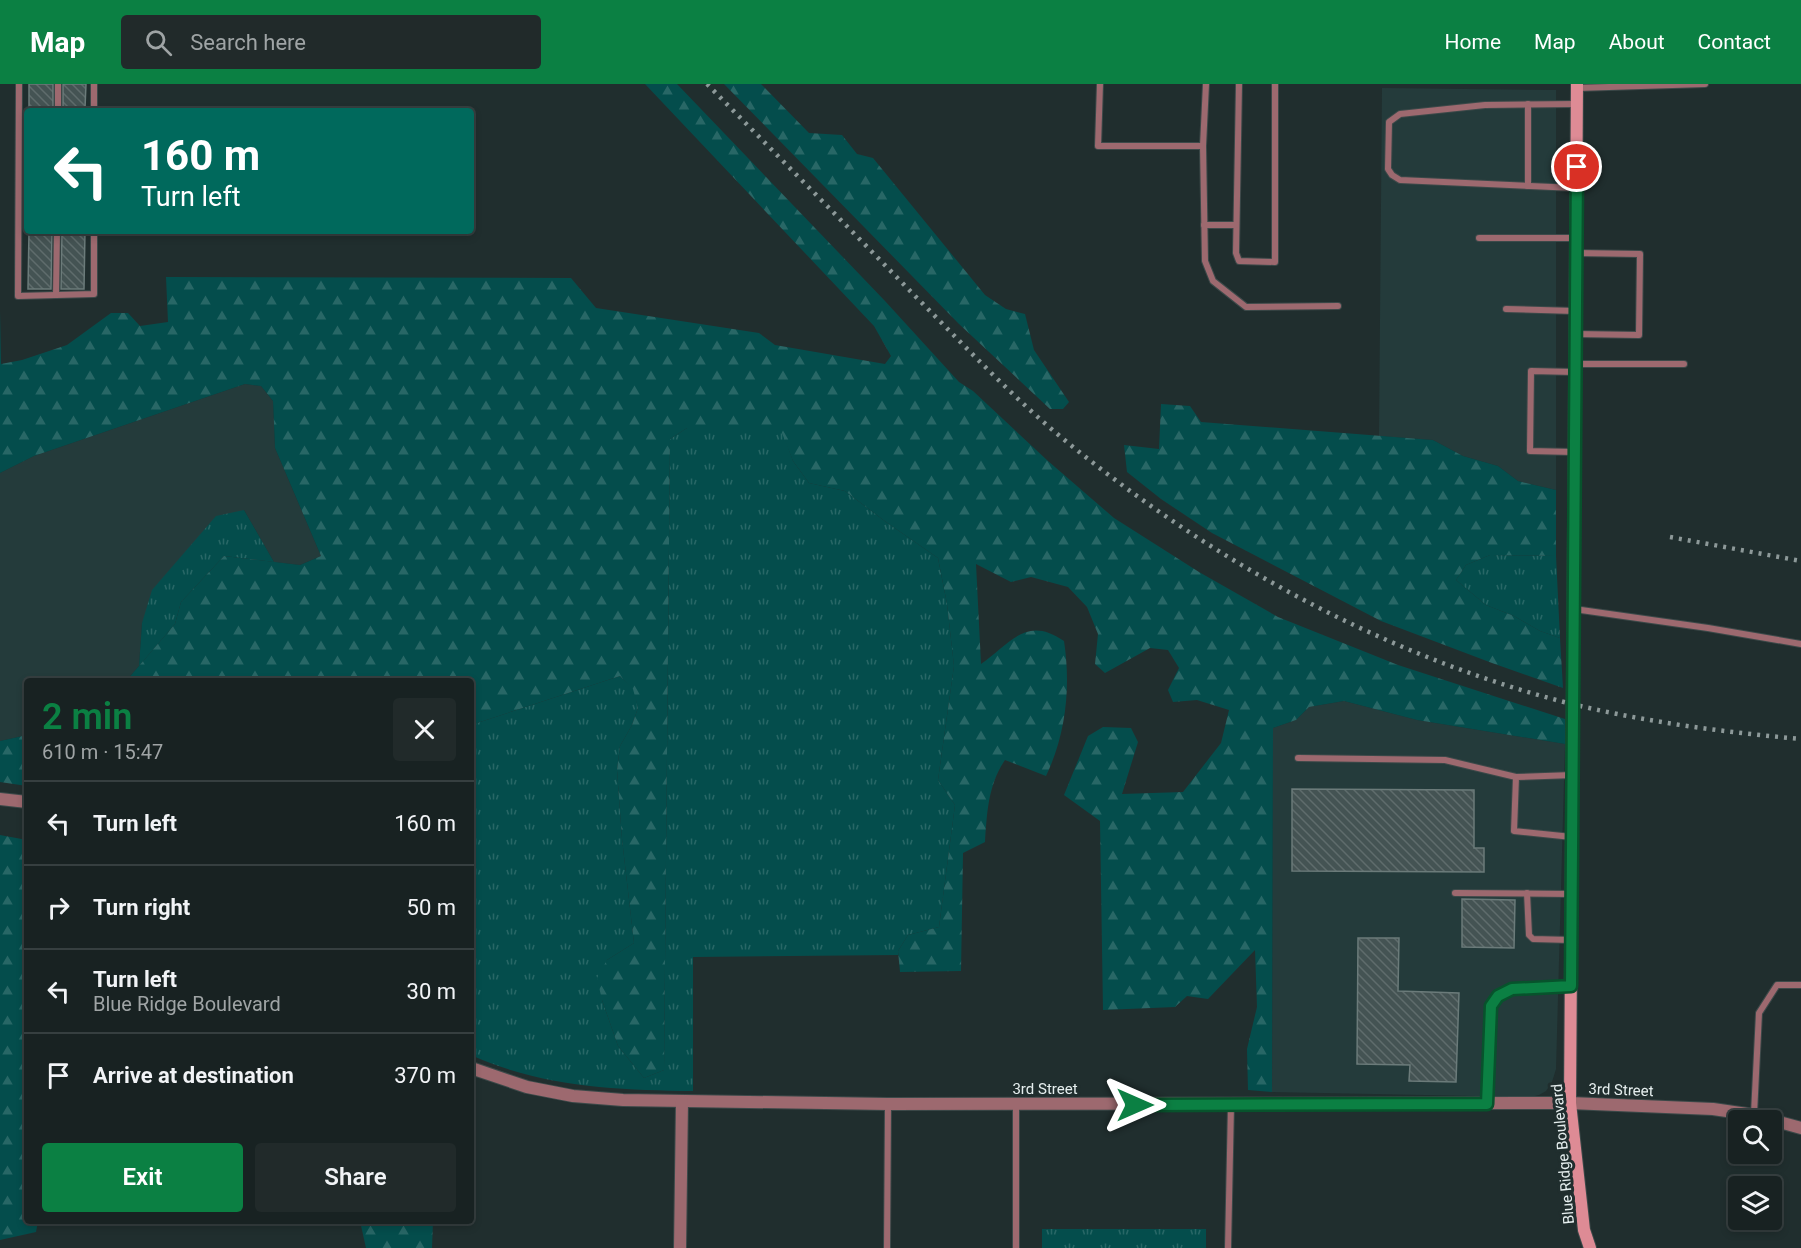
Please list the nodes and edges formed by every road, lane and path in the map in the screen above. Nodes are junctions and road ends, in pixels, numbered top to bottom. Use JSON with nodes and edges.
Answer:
{"nodes":[{"id":1,"x":19,"y":84,"type":"edge"},
{"id":2,"x":58,"y":84,"type":"edge"},
{"id":3,"x":94,"y":84,"type":"edge"},
{"id":4,"x":1100,"y":84,"type":"edge"},
{"id":5,"x":1206,"y":84,"type":"edge"},
{"id":6,"x":1239,"y":84,"type":"edge"},
{"id":7,"x":1275,"y":84,"type":"edge"},
{"id":8,"x":1705,"y":84,"type":"edge"},
{"id":9,"x":1577,"y":86,"type":"edge"},
{"id":10,"x":1528,"y":104,"type":"junction"},
{"id":11,"x":1577,"y":104,"type":"junction"},
{"id":12,"x":58,"y":108,"type":"edge"},
{"id":13,"x":94,"y":108,"type":"edge"},
{"id":14,"x":19,"y":116,"type":"junction"},
{"id":15,"x":24,"y":116,"type":"edge"},
{"id":16,"x":1203,"y":146,"type":"junction"},
{"id":17,"x":1528,"y":186,"type":"junction"},
{"id":18,"x":1577,"y":188,"type":"junction"},
{"id":19,"x":1204,"y":225,"type":"junction"},
{"id":20,"x":1236,"y":225,"type":"junction"},
{"id":21,"x":57,"y":234,"type":"edge"},
{"id":22,"x":94,"y":234,"type":"edge"},
{"id":23,"x":1479,"y":238,"type":"dead end"},
{"id":24,"x":1576,"y":238,"type":"junction"},
{"id":25,"x":1576,"y":253,"type":"junction"},
{"id":26,"x":56,"y":295,"type":"junction"},
{"id":27,"x":1338,"y":306,"type":"dead end"},
{"id":28,"x":1506,"y":309,"type":"dead end"},
{"id":29,"x":1576,"y":311,"type":"junction"},
{"id":30,"x":1575,"y":334,"type":"junction"},
{"id":31,"x":1684,"y":364,"type":"dead end"},
{"id":32,"x":1575,"y":368,"type":"junction"},
{"id":33,"x":1575,"y":452,"type":"junction"},
{"id":34,"x":1574,"y":609,"type":"junction"},
{"id":35,"x":1801,"y":644,"type":"edge"},
{"id":36,"x":1298,"y":758,"type":"dead end"},
{"id":37,"x":1573,"y":775,"type":"junction"},
{"id":38,"x":1516,"y":777,"type":"junction"},
{"id":39,"x":0,"y":799,"type":"edge"},
{"id":40,"x":24,"y":802,"type":"edge"},
{"id":41,"x":1572,"y":837,"type":"junction"},
{"id":42,"x":1455,"y":893,"type":"dead end"},
{"id":43,"x":1527,"y":893,"type":"junction"},
{"id":44,"x":1572,"y":894,"type":"junction"},
{"id":45,"x":1572,"y":940,"type":"junction"},
{"id":46,"x":1801,"y":985,"type":"edge"},
{"id":47,"x":1571,"y":986,"type":"junction"},
{"id":48,"x":474,"y":1069,"type":"edge"},
{"id":49,"x":682,"y":1101,"type":"junction"},
{"id":50,"x":1570,"y":1103,"type":"junction"},
{"id":51,"x":888,"y":1104,"type":"junction"},
{"id":52,"x":1016,"y":1104,"type":"junction"},
{"id":53,"x":1487,"y":1104,"type":"junction"},
{"id":54,"x":1231,"y":1105,"type":"junction"},
{"id":55,"x":1754,"y":1110,"type":"edge"},
{"id":56,"x":1728,"y":1111,"type":"edge"},
{"id":57,"x":1782,"y":1123,"type":"edge"},
{"id":58,"x":1801,"y":1128,"type":"edge"},
{"id":59,"x":680,"y":1248,"type":"edge"},
{"id":60,"x":887,"y":1248,"type":"edge"},
{"id":61,"x":1016,"y":1248,"type":"edge"},
{"id":62,"x":1228,"y":1248,"type":"edge"},
{"id":63,"x":1590,"y":1248,"type":"edge"}],
"edges":[{"from":1,"to":14,"type":"lane"},
{"from":2,"to":12,"type":"lane"},
{"from":3,"to":13,"type":"lane"},
{"from":4,"to":16,"type":"lane"},
{"from":5,"to":16,"type":"lane"},
{"from":6,"to":20,"type":"lane"},
{"from":7,"to":20,"type":"lane"},
{"from":8,"to":9,"type":"lane"},
{"from":9,"to":11,"type":"main road","name":"Blue Ridge Boulevard"},
{"from":10,"to":11,"type":"lane"},
{"from":10,"to":17,"type":"lane"},
{"from":10,"to":17,"type":"lane"},
{"from":11,"to":18,"type":"main road","name":"Blue Ridge Boulevard"},
{"from":14,"to":15,"type":"lane"},
{"from":14,"to":26,"type":"lane"},
{"from":16,"to":19,"type":"lane"},
{"from":17,"to":18,"type":"lane"},
{"from":18,"to":24,"type":"main road","name":"Blue Ridge Boulevard"},
{"from":19,"to":20,"type":"lane"},
{"from":19,"to":27,"type":"lane"},
{"from":21,"to":26,"type":"lane"},
{"from":22,"to":26,"type":"lane"},
{"from":23,"to":24,"type":"lane"},
{"from":24,"to":25,"type":"main road","name":"Blue Ridge Boulevard"},
{"from":25,"to":29,"type":"main road","name":"Blue Ridge Boulevard"},
{"from":25,"to":30,"type":"lane"},
{"from":28,"to":29,"type":"lane"},
{"from":29,"to":30,"type":"main road","name":"Blue Ridge Boulevard"},
{"from":30,"to":32,"type":"main road","name":"Blue Ridge Boulevard"},
{"from":31,"to":32,"type":"lane"},
{"from":32,"to":33,"type":"main road","name":"Blue Ridge Boulevard"},
{"from":32,"to":33,"type":"lane"},
{"from":33,"to":34,"type":"main road","name":"Blue Ridge Boulevard"},
{"from":34,"to":35,"type":"lane"},
{"from":34,"to":37,"type":"main road","name":"Blue Ridge Boulevard"},
{"from":36,"to":38,"type":"lane"},
{"from":37,"to":38,"type":"lane"},
{"from":37,"to":41,"type":"main road","name":"Blue Ridge Boulevard"},
{"from":38,"to":41,"type":"lane"},
{"from":39,"to":40,"type":"street"},
{"from":41,"to":44,"type":"main road","name":"Blue Ridge Boulevard"},
{"from":42,"to":43,"type":"lane"},
{"from":43,"to":44,"type":"lane"},
{"from":43,"to":45,"type":"lane"},
{"from":44,"to":45,"type":"main road","name":"Blue Ridge Boulevard"},
{"from":45,"to":47,"type":"main road","name":"Blue Ridge Boulevard"},
{"from":46,"to":55,"type":"lane"},
{"from":47,"to":50,"type":"main road","name":"Blue Ridge Boulevard"},
{"from":47,"to":53,"type":"lane"},
{"from":48,"to":49,"type":"street","name":"3rd Street"},
{"from":49,"to":51,"type":"street","name":"3rd Street"},
{"from":49,"to":59,"type":"street"},
{"from":50,"to":53,"type":"street","name":"3rd Street"},
{"from":50,"to":56,"type":"street","name":"3rd Street"},
{"from":50,"to":63,"type":"main road","name":"Blue Ridge Boulevard"},
{"from":51,"to":52,"type":"street","name":"3rd Street"},
{"from":51,"to":60,"type":"lane"},
{"from":52,"to":54,"type":"street","name":"3rd Street"},
{"from":52,"to":61,"type":"lane"},
{"from":53,"to":54,"type":"street","name":"3rd Street"},
{"from":54,"to":62,"type":"lane"},
{"from":57,"to":58,"type":"street","name":"3rd Street"}]}
